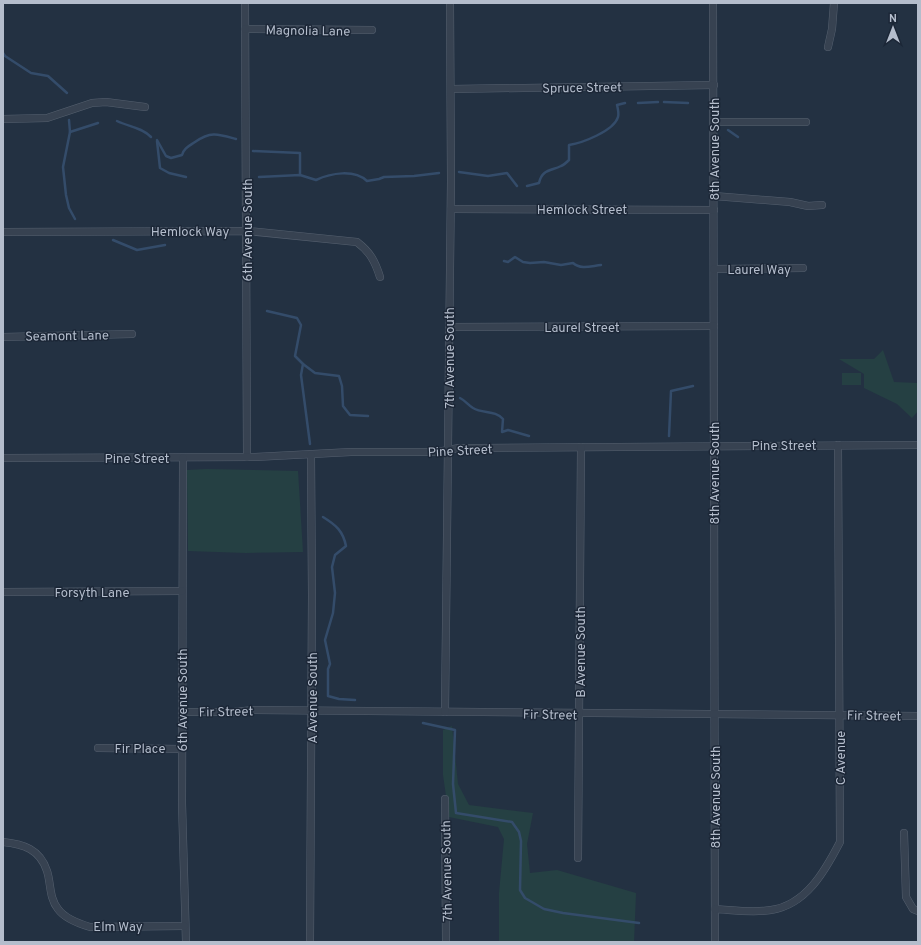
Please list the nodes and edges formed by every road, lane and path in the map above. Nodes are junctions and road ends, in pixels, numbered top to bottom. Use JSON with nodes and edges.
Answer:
{"nodes":[{"id":1,"x":245,"y":3,"type":"edge"},
{"id":2,"x":450,"y":3,"type":"edge"},
{"id":3,"x":713,"y":3,"type":"edge"},
{"id":4,"x":834,"y":3,"type":"edge"},
{"id":5,"x":245,"y":29,"type":"junction"},
{"id":6,"x":372,"y":30,"type":"dead end"},
{"id":7,"x":828,"y":47,"type":"dead end"},
{"id":8,"x":714,"y":85,"type":"junction"},
{"id":9,"x":451,"y":88,"type":"junction"},
{"id":10,"x":145,"y":108,"type":"dead end"},
{"id":11,"x":3,"y":119,"type":"edge"},
{"id":12,"x":714,"y":122,"type":"junction"},
{"id":13,"x":806,"y":122,"type":"dead end"},
{"id":14,"x":714,"y":196,"type":"junction"},
{"id":15,"x":822,"y":205,"type":"dead end"},
{"id":16,"x":450,"y":209,"type":"junction"},
{"id":17,"x":714,"y":210,"type":"junction"},
{"id":18,"x":248,"y":231,"type":"junction"},
{"id":19,"x":3,"y":232,"type":"edge"},
{"id":20,"x":804,"y":268,"type":"dead end"},
{"id":21,"x":714,"y":269,"type":"junction"},
{"id":22,"x":380,"y":277,"type":"dead end"},
{"id":23,"x":714,"y":326,"type":"junction"},
{"id":24,"x":450,"y":327,"type":"junction"},
{"id":25,"x":132,"y":334,"type":"dead end"},
{"id":26,"x":3,"y":337,"type":"edge"},
{"id":27,"x":714,"y":445,"type":"junction"},
{"id":28,"x":838,"y":445,"type":"junction"},
{"id":29,"x":918,"y":445,"type":"edge"},
{"id":30,"x":580,"y":446,"type":"junction"},
{"id":31,"x":449,"y":450,"type":"junction"},
{"id":32,"x":311,"y":455,"type":"junction"},
{"id":33,"x":247,"y":457,"type":"junction"},
{"id":34,"x":3,"y":458,"type":"edge"},
{"id":35,"x":183,"y":458,"type":"junction"},
{"id":36,"x":182,"y":591,"type":"junction"},
{"id":37,"x":3,"y":592,"type":"edge"},
{"id":38,"x":182,"y":712,"type":"junction"},
{"id":39,"x":312,"y":712,"type":"junction"},
{"id":40,"x":445,"y":712,"type":"junction"},
{"id":41,"x":715,"y":713,"type":"junction"},
{"id":42,"x":580,"y":714,"type":"junction"},
{"id":43,"x":840,"y":715,"type":"junction"},
{"id":44,"x":918,"y":716,"type":"edge"},
{"id":45,"x":98,"y":748,"type":"dead end"},
{"id":46,"x":182,"y":749,"type":"junction"},
{"id":47,"x":445,"y":799,"type":"dead end"},
{"id":48,"x":904,"y":833,"type":"dead end"},
{"id":49,"x":3,"y":842,"type":"edge"},
{"id":50,"x":578,"y":858,"type":"dead end"},
{"id":51,"x":715,"y":909,"type":"junction"},
{"id":52,"x":918,"y":911,"type":"edge"},
{"id":53,"x":184,"y":926,"type":"junction"},
{"id":54,"x":186,"y":942,"type":"edge"},
{"id":55,"x":310,"y":942,"type":"edge"},
{"id":56,"x":446,"y":942,"type":"edge"},
{"id":57,"x":715,"y":942,"type":"edge"}],
"edges":[{"from":1,"to":5,"type":"street","name":"6th Avenue South"},
{"from":2,"to":9,"type":"street","name":"7th Avenue South"},
{"from":3,"to":8,"type":"street","name":"8th Avenue South"},
{"from":4,"to":7,"type":"street"},
{"from":5,"to":6,"type":"street","name":"Magnolia Lane"},
{"from":5,"to":18,"type":"street","name":"6th Avenue South"},
{"from":8,"to":9,"type":"street","name":"Spruce Street"},
{"from":8,"to":12,"type":"street","name":"8th Avenue South"},
{"from":9,"to":16,"type":"street","name":"7th Avenue South"},
{"from":10,"to":11,"type":"street"},
{"from":12,"to":13,"type":"street"},
{"from":12,"to":14,"type":"street","name":"8th Avenue South"},
{"from":14,"to":15,"type":"street"},
{"from":14,"to":17,"type":"street","name":"8th Avenue South"},
{"from":16,"to":17,"type":"street","name":"Hemlock Street"},
{"from":16,"to":24,"type":"street","name":"7th Avenue South"},
{"from":17,"to":21,"type":"street","name":"8th Avenue South"},
{"from":18,"to":19,"type":"street","name":"Hemlock Way"},
{"from":18,"to":22,"type":"street","name":"Hemlock Way"},
{"from":18,"to":33,"type":"street","name":"6th Avenue South"},
{"from":20,"to":21,"type":"street","name":"Laurel Way"},
{"from":21,"to":23,"type":"street","name":"8th Avenue South"},
{"from":23,"to":24,"type":"street","name":"Laurel Street"},
{"from":23,"to":27,"type":"street","name":"8th Avenue South"},
{"from":24,"to":31,"type":"street","name":"7th Avenue South"},
{"from":25,"to":26,"type":"street","name":"Seamont Lane"},
{"from":27,"to":28,"type":"street","name":"Pine Street"},
{"from":27,"to":30,"type":"street","name":"Pine Street"},
{"from":27,"to":41,"type":"street","name":"8th Avenue South"},
{"from":28,"to":29,"type":"street","name":"Pine Street"},
{"from":28,"to":43,"type":"street","name":"C Avenue"},
{"from":30,"to":31,"type":"street","name":"Pine Street"},
{"from":30,"to":42,"type":"street","name":"B Avenue South"},
{"from":31,"to":32,"type":"street","name":"Pine Street"},
{"from":31,"to":40,"type":"street","name":"7th Avenue South"},
{"from":32,"to":33,"type":"street","name":"Pine Street"},
{"from":32,"to":39,"type":"street","name":"A Avenue South"},
{"from":33,"to":35,"type":"street","name":"Pine Street"},
{"from":34,"to":35,"type":"street","name":"Pine Street"},
{"from":35,"to":36,"type":"street","name":"6th Avenue South"},
{"from":36,"to":37,"type":"street","name":"Forsyth Lane"},
{"from":36,"to":38,"type":"street","name":"6th Avenue South"},
{"from":38,"to":39,"type":"street","name":"Fir Street"},
{"from":38,"to":46,"type":"street","name":"6th Avenue South"},
{"from":39,"to":40,"type":"street","name":"Fir Street"},
{"from":39,"to":55,"type":"street","name":"A Avenue South"},
{"from":40,"to":42,"type":"street","name":"Fir Street"},
{"from":41,"to":42,"type":"street","name":"Fir Street"},
{"from":41,"to":43,"type":"street","name":"Fir Street"},
{"from":41,"to":51,"type":"street","name":"8th Avenue South"},
{"from":42,"to":50,"type":"street","name":"B Avenue South"},
{"from":43,"to":44,"type":"street","name":"Fir Street"},
{"from":43,"to":51,"type":"street","name":"C Avenue"},
{"from":45,"to":46,"type":"street","name":"Fir Place"},
{"from":46,"to":53,"type":"street","name":"6th Avenue South"},
{"from":47,"to":56,"type":"street","name":"7th Avenue South"},
{"from":48,"to":52,"type":"street"},
{"from":49,"to":53,"type":"street","name":"Elm Way"},
{"from":51,"to":57,"type":"street","name":"8th Avenue South"},
{"from":53,"to":54,"type":"street","name":"6th Avenue South"}]}
